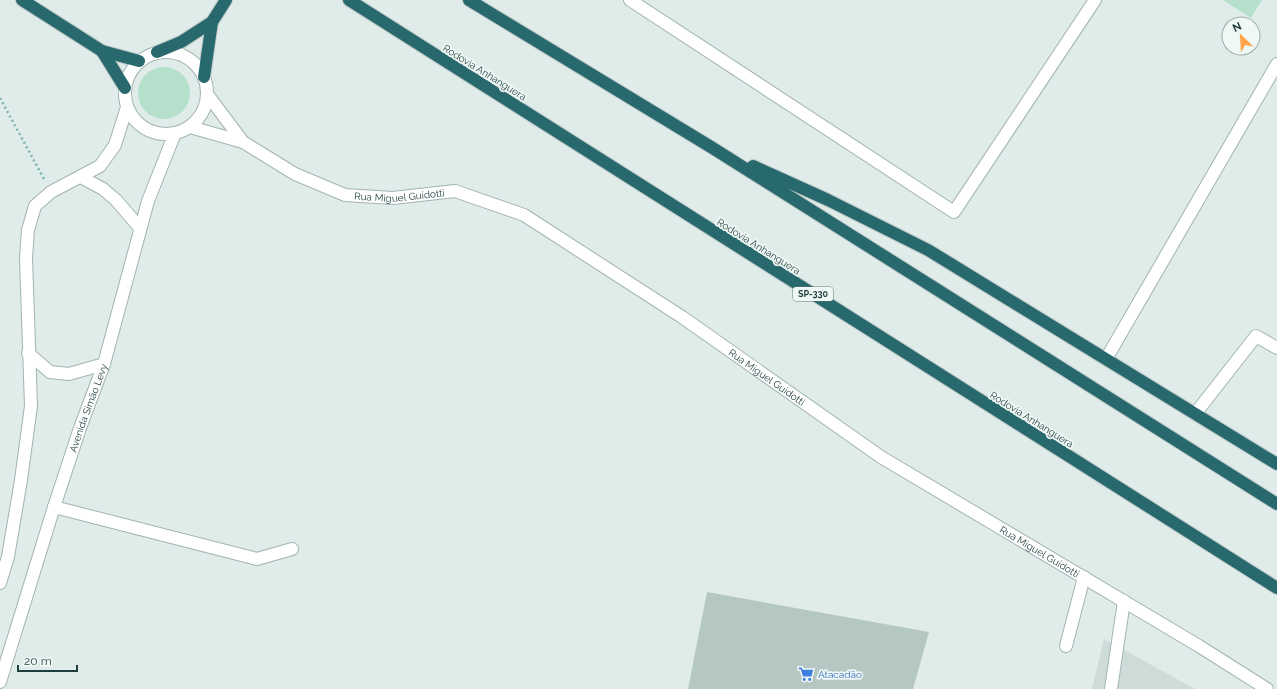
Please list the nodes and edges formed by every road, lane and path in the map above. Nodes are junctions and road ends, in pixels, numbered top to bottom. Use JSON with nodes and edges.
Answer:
{"nodes":[{"id":1,"x":22,"y":0,"type":"edge"},
{"id":2,"x":226,"y":0,"type":"edge"},
{"id":3,"x":349,"y":0,"type":"edge"},
{"id":4,"x":630,"y":0,"type":"edge"},
{"id":5,"x":1095,"y":0,"type":"edge"},
{"id":6,"x":472,"y":1,"type":"edge"},
{"id":7,"x":212,"y":22,"type":"junction"},
{"id":8,"x":102,"y":51,"type":"junction"},
{"id":9,"x":157,"y":52,"type":"junction"},
{"id":10,"x":139,"y":61,"type":"junction"},
{"id":11,"x":1277,"y":64,"type":"edge"},
{"id":12,"x":204,"y":77,"type":"junction"},
{"id":13,"x":125,"y":88,"type":"junction"},
{"id":14,"x":207,"y":94,"type":"junction"},
{"id":15,"x":0,"y":98,"type":"edge"},
{"id":16,"x":127,"y":107,"type":"junction"},
{"id":17,"x":190,"y":127,"type":"junction"},
{"id":18,"x":175,"y":133,"type":"junction"},
{"id":19,"x":243,"y":142,"type":"junction"},
{"id":20,"x":711,"y":147,"type":"junction"},
{"id":21,"x":81,"y":176,"type":"junction"},
{"id":22,"x":51,"y":192,"type":"junction"},
{"id":23,"x":140,"y":228,"type":"junction"},
{"id":24,"x":1277,"y":348,"type":"edge"},
{"id":25,"x":28,"y":353,"type":"junction"},
{"id":26,"x":1106,"y":359,"type":"junction"},
{"id":27,"x":104,"y":364,"type":"junction"},
{"id":28,"x":1195,"y":414,"type":"junction"},
{"id":29,"x":1277,"y":464,"type":"edge"},
{"id":30,"x":1277,"y":504,"type":"edge"},
{"id":31,"x":54,"y":506,"type":"junction"},
{"id":32,"x":292,"y":549,"type":"dead end"},
{"id":33,"x":1084,"y":578,"type":"junction"},
{"id":34,"x":0,"y":583,"type":"edge"},
{"id":35,"x":1277,"y":588,"type":"edge"},
{"id":36,"x":1124,"y":601,"type":"junction"},
{"id":37,"x":1066,"y":646,"type":"dead end"},
{"id":38,"x":0,"y":682,"type":"edge"},
{"id":39,"x":1111,"y":689,"type":"edge"},
{"id":40,"x":1267,"y":689,"type":"edge"}],
"edges":[{"from":1,"to":8,"type":"highway"},
{"from":2,"to":7,"type":"highway"},
{"from":3,"to":35,"type":"highway","name":"Rodovia Anhanguera","number":"SP-330"},
{"from":4,"to":5,"type":"street"},
{"from":6,"to":20,"type":"highway"},
{"from":7,"to":9,"type":"highway"},
{"from":7,"to":12,"type":"highway"},
{"from":8,"to":10,"type":"highway"},
{"from":8,"to":13,"type":"highway"},
{"from":9,"to":10,"type":"street"},
{"from":9,"to":12,"type":"street"},
{"from":10,"to":13,"type":"street"},
{"from":11,"to":26,"type":"street"},
{"from":12,"to":14,"type":"street"},
{"from":13,"to":16,"type":"street"},
{"from":14,"to":17,"type":"street"},
{"from":14,"to":19,"type":"street","name":"Rua Miguel Guidotti"},
{"from":15,"to":22,"type":"path"},
{"from":16,"to":18,"type":"street"},
{"from":16,"to":21,"type":"street"},
{"from":17,"to":18,"type":"street"},
{"from":17,"to":19,"type":"street","name":"Rua Miguel Guidotti"},
{"from":18,"to":23,"type":"street","name":"Avenida Simão Levy"},
{"from":19,"to":33,"type":"street","name":"Rua Miguel Guidotti"},
{"from":20,"to":26,"type":"highway"},
{"from":20,"to":30,"type":"highway"},
{"from":21,"to":22,"type":"street"},
{"from":21,"to":23,"type":"street"},
{"from":22,"to":25,"type":"street"},
{"from":23,"to":27,"type":"street","name":"Avenida Simão Levy"},
{"from":24,"to":28,"type":"street"},
{"from":25,"to":27,"type":"street"},
{"from":25,"to":34,"type":"street"},
{"from":26,"to":28,"type":"highway"},
{"from":27,"to":31,"type":"street","name":"Avenida Simão Levy"},
{"from":28,"to":29,"type":"highway"},
{"from":31,"to":32,"type":"street"},
{"from":31,"to":38,"type":"street","name":"Avenida Simão Levy"},
{"from":33,"to":36,"type":"street","name":"Rua Miguel Guidotti"},
{"from":33,"to":37,"type":"street"},
{"from":36,"to":39,"type":"street"},
{"from":36,"to":40,"type":"street","name":"Rua Miguel Guidotti"}]}
